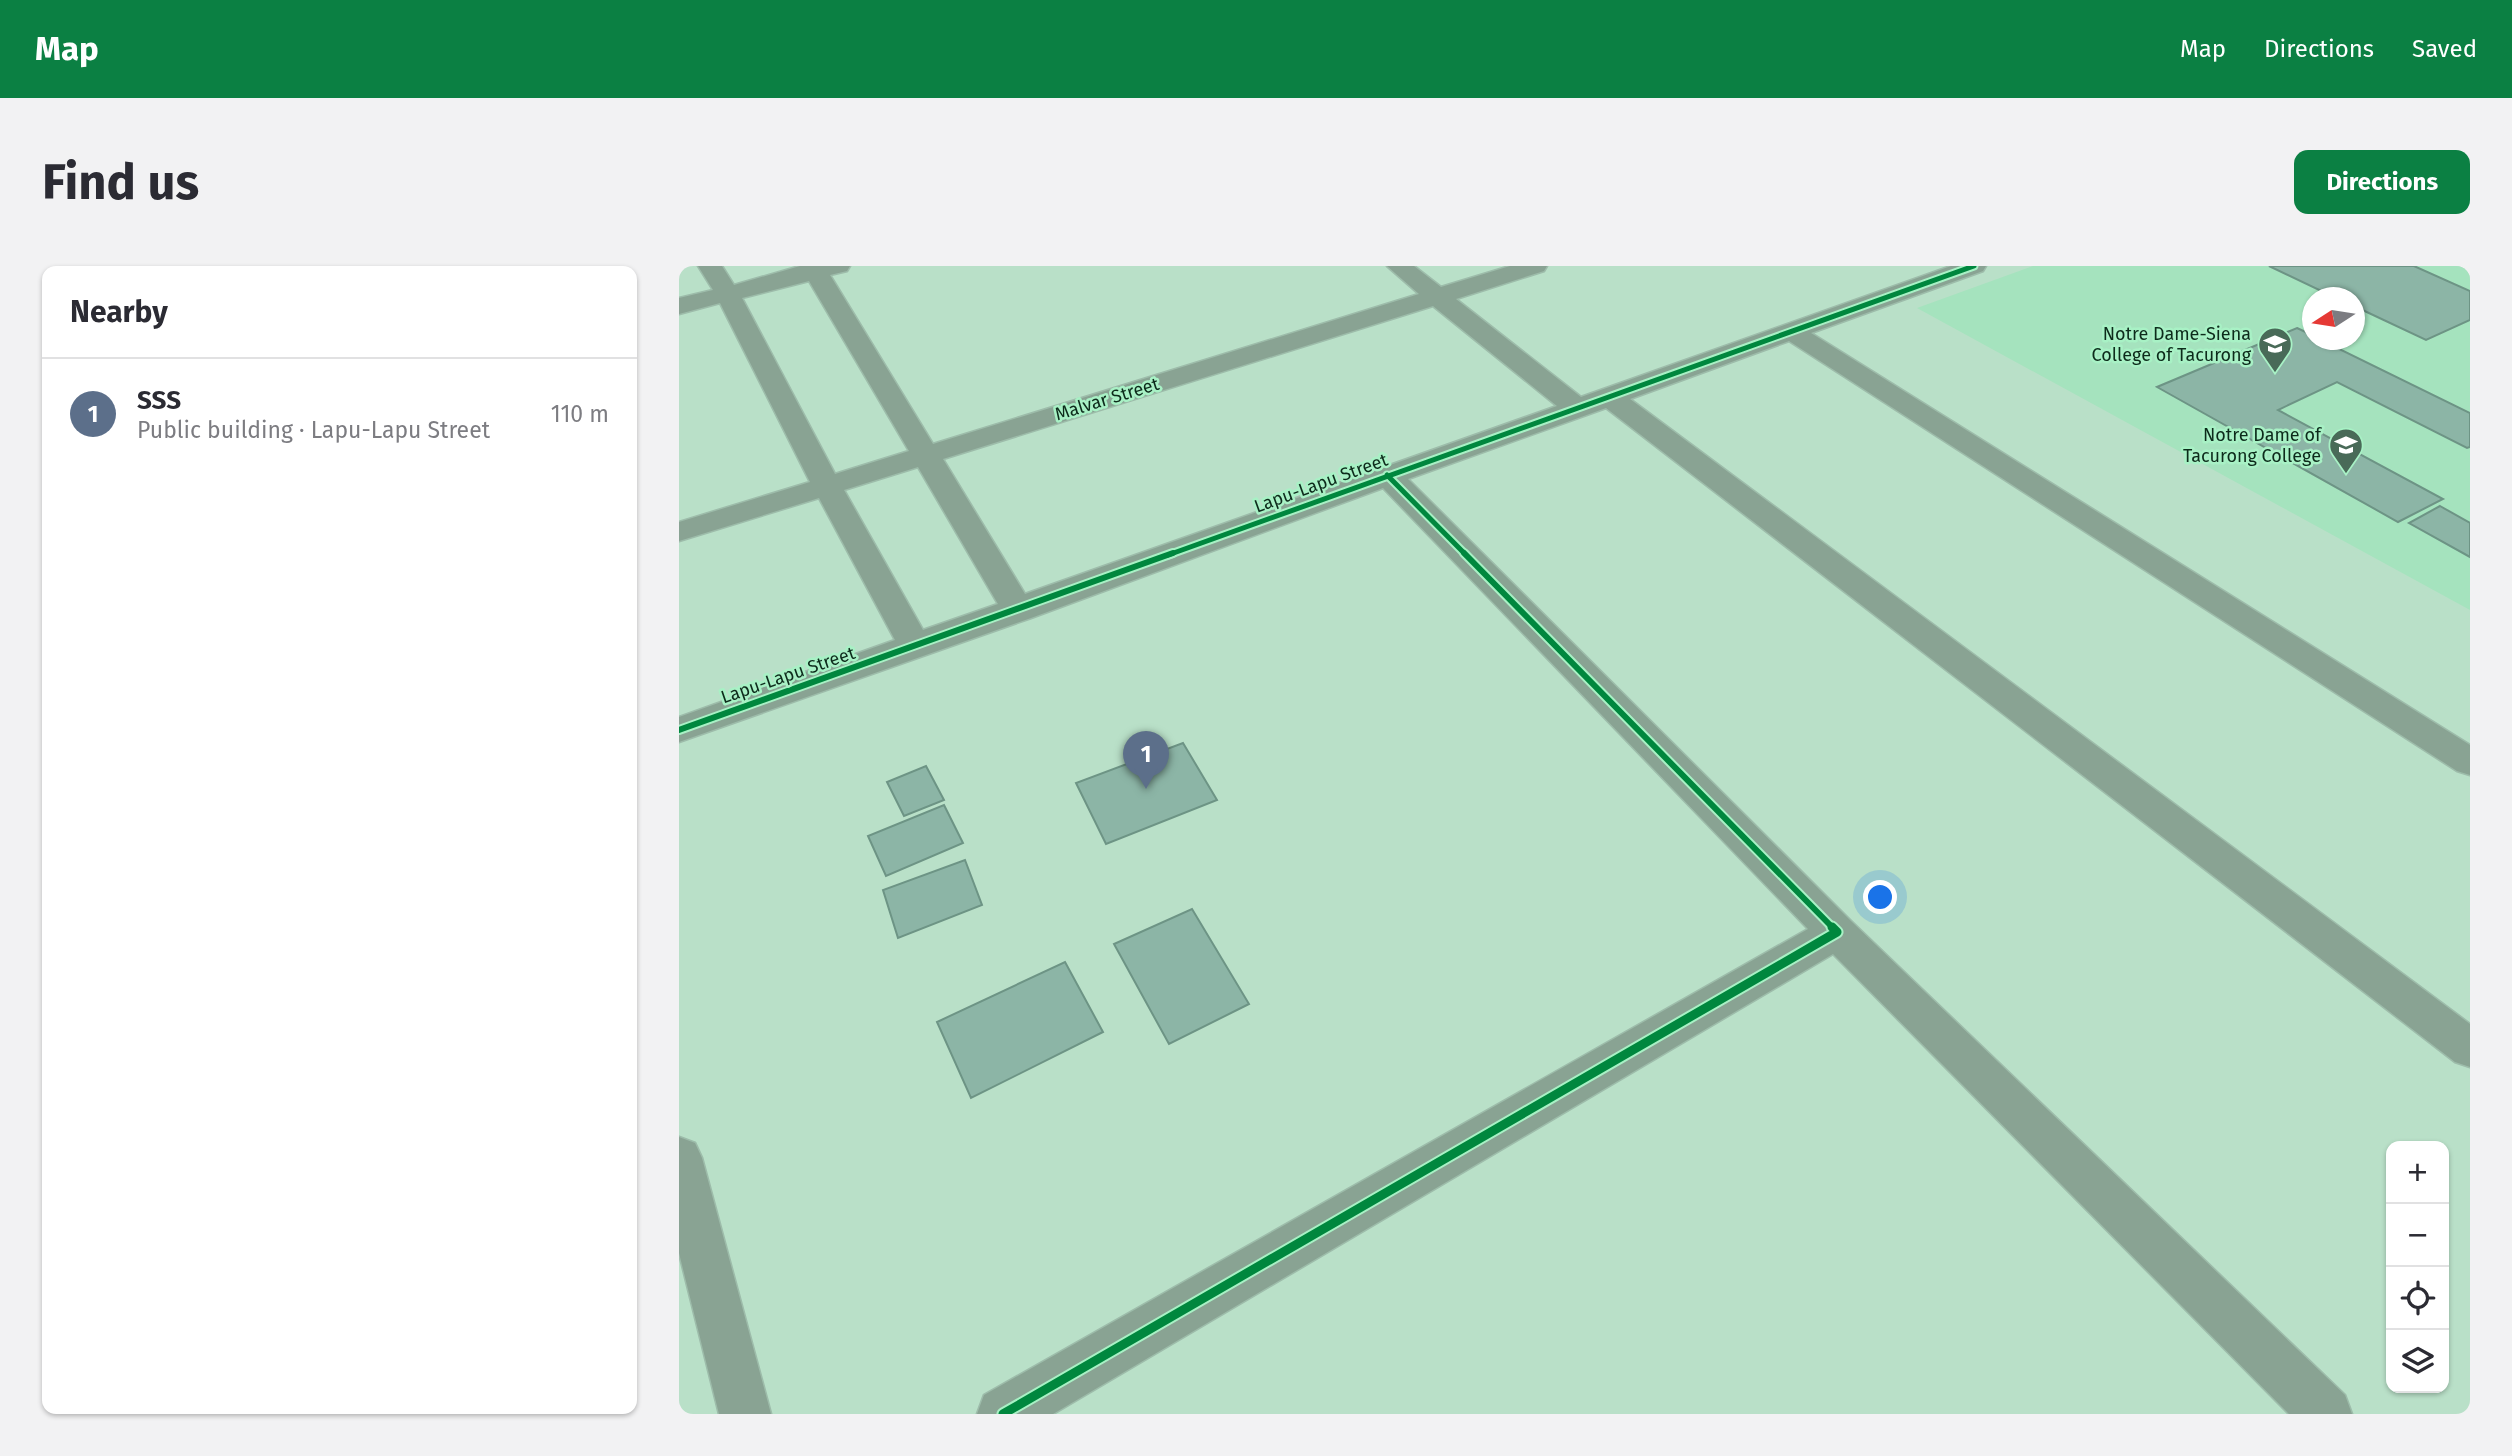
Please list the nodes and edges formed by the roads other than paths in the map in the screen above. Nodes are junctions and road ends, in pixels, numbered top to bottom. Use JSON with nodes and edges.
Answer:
{"nodes":[{"id":1,"x":710,"y":266,"type":"edge"},
{"id":2,"x":1399,"y":266,"type":"edge"},
{"id":3,"x":1535,"y":266,"type":"edge"},
{"id":4,"x":1974,"y":266,"type":"edge"},
{"id":5,"x":822,"y":268,"type":"edge"},
{"id":6,"x":728,"y":294,"type":"junction"},
{"id":7,"x":1437,"y":296,"type":"junction"},
{"id":8,"x":679,"y":306,"type":"edge"},
{"id":9,"x":1790,"y":331,"type":"junction"},
{"id":10,"x":1592,"y":402,"type":"junction"},
{"id":11,"x":926,"y":455,"type":"junction"},
{"id":12,"x":1387,"y":475,"type":"junction"},
{"id":13,"x":827,"y":486,"type":"junction"},
{"id":14,"x":679,"y":531,"type":"edge"},
{"id":15,"x":1019,"y":611,"type":"junction"},
{"id":16,"x":916,"y":647,"type":"junction"},
{"id":17,"x":679,"y":730,"type":"edge"},
{"id":18,"x":2470,"y":762,"type":"edge"},
{"id":19,"x":1837,"y":932,"type":"junction"},
{"id":20,"x":2470,"y":1049,"type":"edge"},
{"id":21,"x":679,"y":1157,"type":"edge"},
{"id":22,"x":745,"y":1414,"type":"edge"},
{"id":23,"x":1003,"y":1414,"type":"edge"},
{"id":24,"x":2326,"y":1414,"type":"edge"}],
"edges":[{"from":1,"to":6,"type":"street"},
{"from":2,"to":7,"type":"street"},
{"from":3,"to":7,"type":"street","name":"Malvar Street"},
{"from":4,"to":9,"type":"street","name":"Lapu-Lapu Street"},
{"from":5,"to":6,"type":"street"},
{"from":5,"to":11,"type":"street"},
{"from":6,"to":8,"type":"street"},
{"from":6,"to":13,"type":"street"},
{"from":7,"to":10,"type":"street"},
{"from":7,"to":11,"type":"street","name":"Malvar Street"},
{"from":9,"to":10,"type":"street","name":"Lapu-Lapu Street"},
{"from":9,"to":18,"type":"street"},
{"from":10,"to":12,"type":"street","name":"Lapu-Lapu Street"},
{"from":10,"to":20,"type":"street"},
{"from":11,"to":13,"type":"street","name":"Malvar Street"},
{"from":11,"to":15,"type":"street"},
{"from":12,"to":15,"type":"street","name":"Lapu-Lapu Street"},
{"from":12,"to":19,"type":"street"},
{"from":13,"to":14,"type":"street","name":"Malvar Street"},
{"from":13,"to":16,"type":"street"},
{"from":15,"to":16,"type":"street","name":"Lapu-Lapu Street"},
{"from":16,"to":17,"type":"street","name":"Lapu-Lapu Street"},
{"from":19,"to":23,"type":"street"},
{"from":19,"to":24,"type":"street"},
{"from":21,"to":22,"type":"street"}]}
